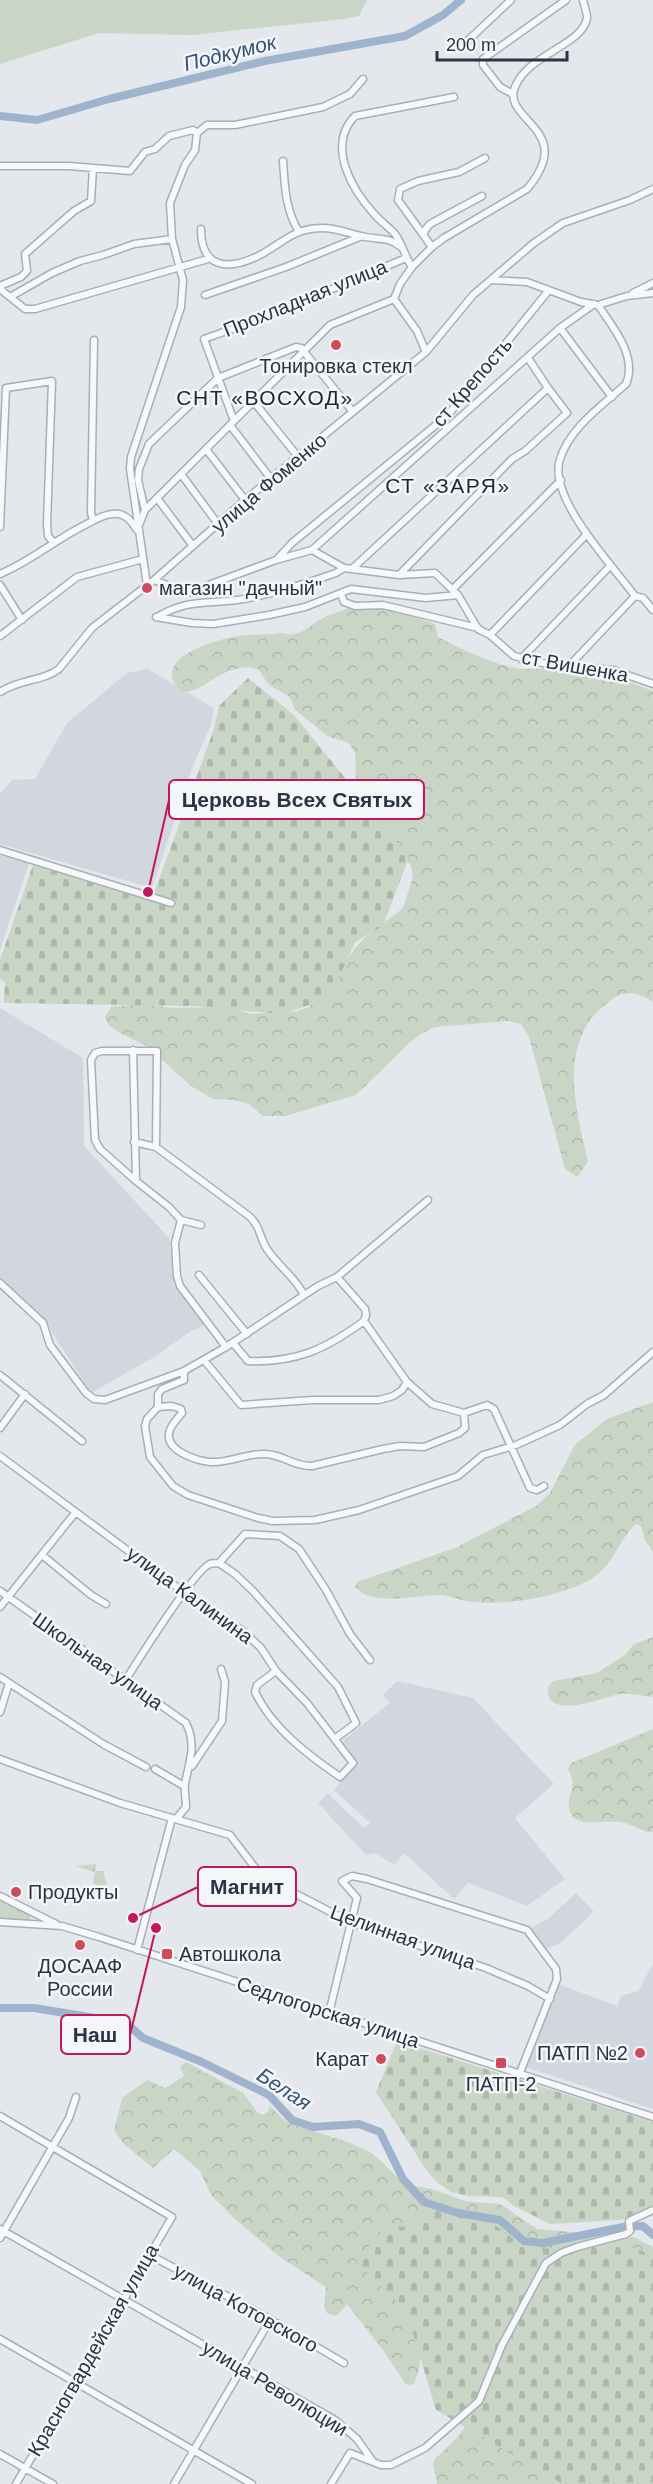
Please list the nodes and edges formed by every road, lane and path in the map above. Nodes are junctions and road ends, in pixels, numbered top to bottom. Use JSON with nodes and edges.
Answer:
{"nodes":[{"id":1,"x":511,"y":0,"type":"edge"},
{"id":2,"x":566,"y":0,"type":"edge"},
{"id":3,"x":583,"y":0,"type":"edge"},
{"id":4,"x":461,"y":47,"type":"dead end"},
{"id":5,"x":363,"y":79,"type":"dead end"},
{"id":6,"x":513,"y":94,"type":"junction"},
{"id":7,"x":454,"y":97,"type":"dead end"},
{"id":8,"x":196,"y":133,"type":"junction"},
{"id":9,"x":484,"y":158,"type":"dead end"},
{"id":10,"x":283,"y":161,"type":"dead end"},
{"id":11,"x":0,"y":166,"type":"edge"},
{"id":12,"x":93,"y":168,"type":"junction"},
{"id":13,"x":653,"y":189,"type":"edge"},
{"id":14,"x":482,"y":196,"type":"dead end"},
{"id":15,"x":201,"y":229,"type":"dead end"},
{"id":16,"x":299,"y":232,"type":"junction"},
{"id":17,"x":424,"y":235,"type":"junction"},
{"id":18,"x":362,"y":236,"type":"junction"},
{"id":19,"x":171,"y":239,"type":"junction"},
{"id":20,"x":401,"y":247,"type":"junction"},
{"id":21,"x":432,"y":247,"type":"junction"},
{"id":22,"x":208,"y":258,"type":"junction"},
{"id":23,"x":406,"y":258,"type":"junction"},
{"id":24,"x":412,"y":267,"type":"junction"},
{"id":25,"x":179,"y":269,"type":"junction"},
{"id":26,"x":490,"y":280,"type":"junction"},
{"id":27,"x":653,"y":283,"type":"edge"},
{"id":28,"x":0,"y":288,"type":"edge"},
{"id":29,"x":549,"y":290,"type":"junction"},
{"id":30,"x":653,"y":293,"type":"edge"},
{"id":31,"x":205,"y":295,"type":"dead end"},
{"id":32,"x":627,"y":296,"type":"junction"},
{"id":33,"x":10,"y":297,"type":"junction"},
{"id":34,"x":394,"y":300,"type":"junction"},
{"id":35,"x":596,"y":304,"type":"junction"},
{"id":36,"x":560,"y":328,"type":"junction"},
{"id":37,"x":94,"y":340,"type":"dead end"},
{"id":38,"x":305,"y":351,"type":"junction"},
{"id":39,"x":426,"y":352,"type":"junction"},
{"id":40,"x":528,"y":358,"type":"junction"},
{"id":41,"x":218,"y":378,"type":"junction"},
{"id":42,"x":548,"y":388,"type":"junction"},
{"id":43,"x":612,"y":397,"type":"junction"},
{"id":44,"x":254,"y":402,"type":"junction"},
{"id":45,"x":353,"y":412,"type":"junction"},
{"id":46,"x":232,"y":423,"type":"junction"},
{"id":47,"x":206,"y":449,"type":"junction"},
{"id":48,"x":299,"y":458,"type":"junction"},
{"id":49,"x":181,"y":474,"type":"junction"},
{"id":50,"x":271,"y":479,"type":"junction"},
{"id":51,"x":561,"y":480,"type":"junction"},
{"id":52,"x":157,"y":498,"type":"junction"},
{"id":53,"x":245,"y":500,"type":"junction"},
{"id":54,"x":145,"y":510,"type":"junction"},
{"id":55,"x":93,"y":520,"type":"junction"},
{"id":56,"x":218,"y":524,"type":"junction"},
{"id":57,"x":0,"y":527,"type":"edge"},
{"id":58,"x":139,"y":533,"type":"junction"},
{"id":59,"x":587,"y":534,"type":"junction"},
{"id":60,"x":53,"y":542,"type":"junction"},
{"id":61,"x":194,"y":546,"type":"junction"},
{"id":62,"x":312,"y":550,"type":"junction"},
{"id":63,"x":143,"y":559,"type":"junction"},
{"id":64,"x":276,"y":560,"type":"junction"},
{"id":65,"x":609,"y":567,"type":"junction"},
{"id":66,"x":344,"y":568,"type":"junction"},
{"id":67,"x":353,"y":568,"type":"junction"},
{"id":68,"x":0,"y":574,"type":"edge"},
{"id":69,"x":399,"y":575,"type":"junction"},
{"id":70,"x":154,"y":580,"type":"junction"},
{"id":71,"x":0,"y":585,"type":"edge"},
{"id":72,"x":147,"y":585,"type":"junction"},
{"id":73,"x":455,"y":592,"type":"junction"},
{"id":74,"x":341,"y":594,"type":"junction"},
{"id":75,"x":635,"y":596,"type":"junction"},
{"id":76,"x":653,"y":610,"type":"edge"},
{"id":77,"x":22,"y":620,"type":"junction"},
{"id":78,"x":478,"y":629,"type":"junction"},
{"id":79,"x":490,"y":635,"type":"junction"},
{"id":80,"x":0,"y":636,"type":"edge"},
{"id":81,"x":520,"y":659,"type":"junction"},
{"id":82,"x":570,"y":665,"type":"junction"},
{"id":83,"x":653,"y":684,"type":"edge"},
{"id":84,"x":0,"y":692,"type":"edge"},
{"id":85,"x":0,"y":850,"type":"edge"},
{"id":86,"x":171,"y":903,"type":"dead end"},
{"id":87,"x":133,"y":1050,"type":"junction"},
{"id":88,"x":134,"y":1142,"type":"junction"},
{"id":89,"x":156,"y":1147,"type":"junction"},
{"id":90,"x":136,"y":1181,"type":"junction"},
{"id":91,"x":428,"y":1200,"type":"dead end"},
{"id":92,"x":181,"y":1220,"type":"junction"},
{"id":93,"x":201,"y":1225,"type":"dead end"},
{"id":94,"x":200,"y":1275,"type":"dead end"},
{"id":95,"x":337,"y":1277,"type":"junction"},
{"id":96,"x":0,"y":1283,"type":"edge"},
{"id":97,"x":304,"y":1295,"type":"junction"},
{"id":98,"x":364,"y":1321,"type":"junction"},
{"id":99,"x":247,"y":1334,"type":"junction"},
{"id":100,"x":232,"y":1343,"type":"junction"},
{"id":101,"x":226,"y":1347,"type":"junction"},
{"id":102,"x":653,"y":1352,"type":"edge"},
{"id":103,"x":204,"y":1360,"type":"junction"},
{"id":104,"x":184,"y":1371,"type":"junction"},
{"id":105,"x":0,"y":1375,"type":"edge"},
{"id":106,"x":407,"y":1382,"type":"junction"},
{"id":107,"x":24,"y":1395,"type":"junction"},
{"id":108,"x":158,"y":1407,"type":"junction"},
{"id":109,"x":465,"y":1413,"type":"junction"},
{"id":110,"x":0,"y":1428,"type":"edge"},
{"id":111,"x":82,"y":1441,"type":"dead end"},
{"id":112,"x":510,"y":1445,"type":"junction"},
{"id":113,"x":0,"y":1456,"type":"edge"},
{"id":114,"x":544,"y":1486,"type":"dead end"},
{"id":115,"x":75,"y":1513,"type":"junction"},
{"id":116,"x":273,"y":1521,"type":"junction"},
{"id":117,"x":271,"y":1535,"type":"junction"},
{"id":118,"x":42,"y":1555,"type":"junction"},
{"id":119,"x":219,"y":1563,"type":"junction"},
{"id":120,"x":0,"y":1591,"type":"edge"},
{"id":121,"x":184,"y":1592,"type":"junction"},
{"id":122,"x":9,"y":1597,"type":"junction"},
{"id":123,"x":106,"y":1604,"type":"dead end"},
{"id":124,"x":0,"y":1607,"type":"edge"},
{"id":125,"x":370,"y":1660,"type":"dead end"},
{"id":126,"x":221,"y":1669,"type":"dead end"},
{"id":127,"x":276,"y":1671,"type":"junction"},
{"id":128,"x":0,"y":1677,"type":"edge"},
{"id":129,"x":125,"y":1681,"type":"junction"},
{"id":130,"x":9,"y":1683,"type":"junction"},
{"id":131,"x":0,"y":1712,"type":"edge"},
{"id":132,"x":336,"y":1738,"type":"junction"},
{"id":133,"x":0,"y":1760,"type":"edge"},
{"id":134,"x":146,"y":1767,"type":"dead end"},
{"id":135,"x":155,"y":1769,"type":"dead end"},
{"id":136,"x":190,"y":1769,"type":"junction"},
{"id":137,"x":184,"y":1786,"type":"junction"},
{"id":138,"x":174,"y":1818,"type":"junction"},
{"id":139,"x":0,"y":1896,"type":"edge"},
{"id":140,"x":0,"y":1922,"type":"edge"},
{"id":141,"x":352,"y":1923,"type":"junction"},
{"id":142,"x":62,"y":1926,"type":"junction"},
{"id":143,"x":137,"y":1950,"type":"junction"},
{"id":144,"x":550,"y":1999,"type":"junction"},
{"id":145,"x":329,"y":2013,"type":"junction"},
{"id":146,"x":519,"y":2075,"type":"junction"},
{"id":147,"x":76,"y":2097,"type":"dead end"},
{"id":148,"x":0,"y":2116,"type":"edge"},
{"id":149,"x":653,"y":2117,"type":"edge"},
{"id":150,"x":51,"y":2145,"type":"junction"},
{"id":151,"x":653,"y":2210,"type":"edge"},
{"id":152,"x":2,"y":2230,"type":"edge"},
{"id":153,"x":0,"y":2238,"type":"edge"},
{"id":154,"x":148,"y":2254,"type":"junction"},
{"id":155,"x":123,"y":2299,"type":"junction"},
{"id":156,"x":270,"y":2320,"type":"junction"},
{"id":157,"x":0,"y":2339,"type":"edge"},
{"id":158,"x":344,"y":2363,"type":"dead end"},
{"id":159,"x":242,"y":2367,"type":"junction"},
{"id":160,"x":74,"y":2383,"type":"junction"},
{"id":161,"x":194,"y":2450,"type":"junction"},
{"id":162,"x":0,"y":2454,"type":"edge"},
{"id":163,"x":373,"y":2461,"type":"junction"},
{"id":164,"x":25,"y":2468,"type":"junction"},
{"id":165,"x":16,"y":2484,"type":"edge"},
{"id":166,"x":53,"y":2484,"type":"edge"},
{"id":167,"x":174,"y":2484,"type":"edge"},
{"id":168,"x":252,"y":2484,"type":"edge"},
{"id":169,"x":331,"y":2484,"type":"edge"}],
"edges":[{"from":1,"to":4,"type":"street"},
{"from":2,"to":6,"type":"street"},
{"from":3,"to":6,"type":"street"},
{"from":5,"to":8,"type":"street"},
{"from":6,"to":21,"type":"street"},
{"from":7,"to":20,"type":"street"},
{"from":8,"to":12,"type":"street"},
{"from":8,"to":19,"type":"street"},
{"from":9,"to":17,"type":"street"},
{"from":10,"to":16,"type":"street"},
{"from":11,"to":12,"type":"street"},
{"from":12,"to":28,"type":"street"},
{"from":13,"to":26,"type":"street","name":"улица Фоменко"},
{"from":14,"to":17,"type":"street"},
{"from":15,"to":22,"type":"street"},
{"from":16,"to":18,"type":"street","name":"Прохладная улица"},
{"from":16,"to":22,"type":"street","name":"Прохладная улица"},
{"from":17,"to":21,"type":"street"},
{"from":18,"to":20,"type":"street","name":"Прохладная улица"},
{"from":18,"to":31,"type":"street","name":"Прохладная улица"},
{"from":19,"to":25,"type":"street"},
{"from":19,"to":33,"type":"street"},
{"from":20,"to":23,"type":"street"},
{"from":21,"to":24,"type":"street"},
{"from":22,"to":25,"type":"street"},
{"from":23,"to":24,"type":"street"},
{"from":23,"to":41,"type":"street","name":"Прохладная улица"},
{"from":24,"to":34,"type":"street"},
{"from":25,"to":33,"type":"street"},
{"from":25,"to":58,"type":"street"},
{"from":26,"to":29,"type":"street"},
{"from":26,"to":39,"type":"street","name":"улица Фоменко"},
{"from":27,"to":32,"type":"street"},
{"from":28,"to":33,"type":"street"},
{"from":29,"to":35,"type":"street"},
{"from":29,"to":64,"type":"street","name":"ст Крепость"},
{"from":30,"to":32,"type":"street"},
{"from":32,"to":35,"type":"street"},
{"from":34,"to":38,"type":"street"},
{"from":34,"to":39,"type":"street"},
{"from":35,"to":36,"type":"street"},
{"from":35,"to":43,"type":"street"},
{"from":36,"to":40,"type":"street"},
{"from":36,"to":43,"type":"street"},
{"from":37,"to":55,"type":"street"},
{"from":38,"to":41,"type":"street"},
{"from":38,"to":44,"type":"street"},
{"from":38,"to":45,"type":"street"},
{"from":39,"to":45,"type":"street","name":"улица Фоменко"},
{"from":40,"to":42,"type":"street"},
{"from":40,"to":62,"type":"street"},
{"from":41,"to":46,"type":"street"},
{"from":41,"to":54,"type":"street"},
{"from":42,"to":67,"type":"street"},
{"from":42,"to":69,"type":"street"},
{"from":43,"to":51,"type":"street"},
{"from":44,"to":46,"type":"street"},
{"from":44,"to":48,"type":"street"},
{"from":45,"to":48,"type":"street","name":"улица Фоменко"},
{"from":46,"to":47,"type":"street"},
{"from":46,"to":50,"type":"street"},
{"from":47,"to":49,"type":"street"},
{"from":47,"to":53,"type":"street"},
{"from":48,"to":50,"type":"street","name":"улица Фоменко"},
{"from":49,"to":52,"type":"street"},
{"from":49,"to":56,"type":"street"},
{"from":50,"to":53,"type":"street","name":"улица Фоменко"},
{"from":51,"to":59,"type":"street"},
{"from":51,"to":73,"type":"street"},
{"from":52,"to":54,"type":"street"},
{"from":52,"to":61,"type":"street"},
{"from":53,"to":56,"type":"street","name":"улица Фоменко"},
{"from":54,"to":58,"type":"street"},
{"from":55,"to":58,"type":"street"},
{"from":55,"to":60,"type":"street"},
{"from":56,"to":61,"type":"street","name":"улица Фоменко"},
{"from":57,"to":60,"type":"street"},
{"from":58,"to":63,"type":"street"},
{"from":59,"to":65,"type":"street"},
{"from":59,"to":79,"type":"street"},
{"from":60,"to":68,"type":"street"},
{"from":61,"to":70,"type":"street","name":"улица Фоменко"},
{"from":62,"to":64,"type":"street"},
{"from":62,"to":66,"type":"street"},
{"from":63,"to":72,"type":"street"},
{"from":63,"to":77,"type":"street"},
{"from":64,"to":70,"type":"street"},
{"from":65,"to":75,"type":"street"},
{"from":65,"to":81,"type":"street"},
{"from":66,"to":67,"type":"street"},
{"from":66,"to":74,"type":"street"},
{"from":67,"to":69,"type":"street"},
{"from":69,"to":73,"type":"street"},
{"from":70,"to":72,"type":"street","name":"улица Фоменко"},
{"from":71,"to":77,"type":"street"},
{"from":72,"to":84,"type":"street","name":"улица Фоменко"},
{"from":73,"to":74,"type":"street"},
{"from":73,"to":78,"type":"street"},
{"from":74,"to":78,"type":"street","name":"ст Вишенка"},
{"from":75,"to":76,"type":"street"},
{"from":75,"to":82,"type":"street"},
{"from":77,"to":80,"type":"street"},
{"from":78,"to":79,"type":"street","name":"ст Вишенка"},
{"from":79,"to":81,"type":"street","name":"ст Вишенка"},
{"from":81,"to":82,"type":"street","name":"ст Вишенка"},
{"from":82,"to":83,"type":"street","name":"ст Вишенка"},
{"from":85,"to":86,"type":"street"},
{"from":87,"to":88,"type":"street"},
{"from":87,"to":89,"type":"street"},
{"from":87,"to":90,"type":"street"},
{"from":88,"to":89,"type":"street"},
{"from":88,"to":90,"type":"street"},
{"from":89,"to":97,"type":"street"},
{"from":90,"to":92,"type":"street"},
{"from":91,"to":95,"type":"street"},
{"from":92,"to":93,"type":"street"},
{"from":92,"to":101,"type":"street"},
{"from":94,"to":99,"type":"street"},
{"from":95,"to":97,"type":"street"},
{"from":95,"to":98,"type":"street"},
{"from":96,"to":104,"type":"street"},
{"from":97,"to":99,"type":"street"},
{"from":98,"to":100,"type":"street"},
{"from":98,"to":106,"type":"street"},
{"from":99,"to":100,"type":"street"},
{"from":100,"to":101,"type":"street"},
{"from":101,"to":103,"type":"street"},
{"from":102,"to":112,"type":"street"},
{"from":103,"to":104,"type":"street"},
{"from":103,"to":106,"type":"street"},
{"from":104,"to":108,"type":"street"},
{"from":105,"to":107,"type":"street"},
{"from":106,"to":109,"type":"street"},
{"from":107,"to":110,"type":"street"},
{"from":107,"to":111,"type":"street"},
{"from":108,"to":109,"type":"street"},
{"from":108,"to":116,"type":"street"},
{"from":109,"to":112,"type":"street"},
{"from":112,"to":114,"type":"street"},
{"from":112,"to":116,"type":"street"},
{"from":113,"to":115,"type":"street","name":"улица Калинина"},
{"from":115,"to":118,"type":"street"},
{"from":115,"to":121,"type":"street","name":"улица Калинина"},
{"from":116,"to":117,"type":"street"},
{"from":117,"to":119,"type":"street"},
{"from":117,"to":125,"type":"street"},
{"from":118,"to":122,"type":"street"},
{"from":118,"to":123,"type":"street"},
{"from":119,"to":121,"type":"street"},
{"from":119,"to":132,"type":"street","name":"улица Калинина"},
{"from":120,"to":122,"type":"street","name":"Школьная улица"},
{"from":121,"to":127,"type":"street","name":"улица Калинина"},
{"from":121,"to":129,"type":"street"},
{"from":122,"to":124,"type":"street"},
{"from":122,"to":129,"type":"street","name":"Школьная улица"},
{"from":126,"to":136,"type":"street"},
{"from":127,"to":132,"type":"street","name":"улица Калинина"},
{"from":127,"to":132,"type":"street","name":"улица Калинина"},
{"from":128,"to":130,"type":"street"},
{"from":129,"to":136,"type":"street","name":"Школьная улица"},
{"from":130,"to":131,"type":"street"},
{"from":130,"to":134,"type":"street"},
{"from":133,"to":138,"type":"street","name":"Целинная улица"},
{"from":135,"to":137,"type":"street"},
{"from":136,"to":137,"type":"street"},
{"from":137,"to":138,"type":"street"},
{"from":138,"to":141,"type":"street","name":"Целинная улица"},
{"from":138,"to":143,"type":"street"},
{"from":139,"to":142,"type":"street"},
{"from":140,"to":142,"type":"street","name":"Седлогорская улица"},
{"from":141,"to":144,"type":"street","name":"Целинная улица"},
{"from":141,"to":144,"type":"street"},
{"from":141,"to":145,"type":"street"},
{"from":142,"to":143,"type":"street","name":"Седлогорская улица"},
{"from":143,"to":145,"type":"street","name":"Седлогорская улица"},
{"from":144,"to":146,"type":"street"},
{"from":145,"to":146,"type":"street","name":"Седлогорская улица"},
{"from":146,"to":149,"type":"street","name":"Седлогорская улица"},
{"from":147,"to":150,"type":"street"},
{"from":148,"to":150,"type":"street"},
{"from":150,"to":152,"type":"street"},
{"from":150,"to":154,"type":"street","name":"Красногвардейская улица"},
{"from":151,"to":163,"type":"street"},
{"from":152,"to":153,"type":"street"},
{"from":152,"to":155,"type":"street","name":"улица Революции"},
{"from":154,"to":155,"type":"street","name":"Красногвардейская улица"},
{"from":154,"to":156,"type":"street","name":"улица Котовского"},
{"from":155,"to":159,"type":"street","name":"улица Революции"},
{"from":155,"to":160,"type":"street","name":"Красногвардейская улица"},
{"from":156,"to":158,"type":"street","name":"улица Котовского"},
{"from":156,"to":159,"type":"street"},
{"from":157,"to":160,"type":"street"},
{"from":159,"to":161,"type":"street"},
{"from":159,"to":163,"type":"street","name":"улица Революции"},
{"from":160,"to":161,"type":"street"},
{"from":160,"to":164,"type":"street","name":"Красногвардейская улица"},
{"from":161,"to":167,"type":"street"},
{"from":161,"to":168,"type":"street"},
{"from":162,"to":164,"type":"street"},
{"from":163,"to":169,"type":"street"},
{"from":164,"to":165,"type":"street","name":"Красногвардейская улица"},
{"from":164,"to":166,"type":"street"}]}
